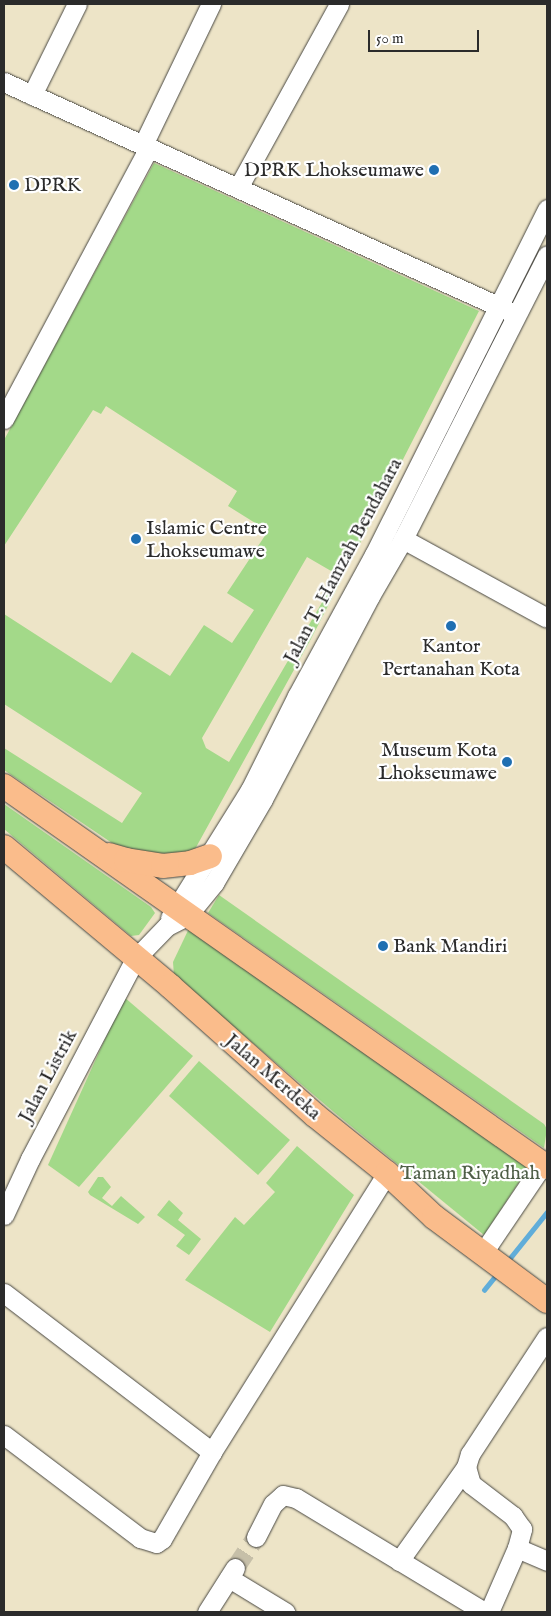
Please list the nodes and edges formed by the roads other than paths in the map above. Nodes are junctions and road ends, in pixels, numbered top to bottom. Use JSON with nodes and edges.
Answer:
{"nodes":[{"id":1,"x":77,"y":4,"type":"edge"},
{"id":2,"x":211,"y":4,"type":"edge"},
{"id":3,"x":339,"y":4,"type":"edge"},
{"id":4,"x":4,"y":82,"type":"edge"},
{"id":5,"x":32,"y":95,"type":"junction"},
{"id":6,"x":146,"y":146,"type":"junction"},
{"id":7,"x":238,"y":188,"type":"junction"},
{"id":8,"x":547,"y":209,"type":"edge"},
{"id":9,"x":547,"y":254,"type":"edge"},
{"id":10,"x":500,"y":306,"type":"junction"},
{"id":11,"x":517,"y":315,"type":"junction"},
{"id":12,"x":4,"y":419,"type":"edge"},
{"id":13,"x":403,"y":539,"type":"junction"},
{"id":14,"x":547,"y":618,"type":"edge"},
{"id":15,"x":4,"y":786,"type":"edge"},
{"id":16,"x":4,"y":847,"type":"edge"},
{"id":17,"x":96,"y":851,"type":"junction"},
{"id":18,"x":210,"y":856,"type":"junction"},
{"id":19,"x":176,"y":917,"type":"junction"},
{"id":20,"x":135,"y":959,"type":"junction"},
{"id":21,"x":545,"y":1165,"type":"edge"},
{"id":22,"x":387,"y":1173,"type":"junction"},
{"id":23,"x":4,"y":1215,"type":"edge"},
{"id":24,"x":485,"y":1257,"type":"junction"},
{"id":25,"x":4,"y":1293,"type":"edge"},
{"id":26,"x":547,"y":1301,"type":"edge"},
{"id":27,"x":547,"y":1337,"type":"edge"},
{"id":28,"x":4,"y":1435,"type":"edge"},
{"id":29,"x":212,"y":1452,"type":"junction"},
{"id":30,"x":466,"y":1467,"type":"junction"},
{"id":31,"x":256,"y":1537,"type":"tunnel mouth"},
{"id":32,"x":517,"y":1548,"type":"junction"},
{"id":33,"x":399,"y":1561,"type":"junction"},
{"id":34,"x":547,"y":1561,"type":"edge"},
{"id":35,"x":207,"y":1612,"type":"edge"},
{"id":36,"x":285,"y":1612,"type":"edge"},
{"id":37,"x":484,"y":1612,"type":"edge"},
{"id":38,"x":488,"y":1612,"type":"edge"}],
"edges":[{"from":1,"to":5,"type":"street"},
{"from":2,"to":6,"type":"street"},
{"from":3,"to":7,"type":"street"},
{"from":4,"to":5,"type":"street"},
{"from":5,"to":6,"type":"street"},
{"from":6,"to":7,"type":"street"},
{"from":6,"to":12,"type":"street"},
{"from":7,"to":10,"type":"street"},
{"from":8,"to":10,"type":"street","name":"Jalan T. Hamzah Bendahara"},
{"from":9,"to":11,"type":"street","name":"Jalan T. Hamzah Bendahara"},
{"from":10,"to":11,"type":"street"},
{"from":10,"to":18,"type":"street","name":"Jalan T. Hamzah Bendahara"},
{"from":11,"to":13,"type":"street","name":"Jalan T. Hamzah Bendahara"},
{"from":13,"to":14,"type":"street"},
{"from":13,"to":19,"type":"street","name":"Jalan T. Hamzah Bendahara"},
{"from":15,"to":17,"type":"main road"},
{"from":16,"to":20,"type":"main road","name":"Jalan Merdeka"},
{"from":17,"to":18,"type":"main road"},
{"from":17,"to":19,"type":"main road"},
{"from":18,"to":19,"type":"street","name":"Jalan T. Hamzah Bendahara"},
{"from":19,"to":20,"type":"street","name":"Jalan T. Hamzah Bendahara"},
{"from":19,"to":21,"type":"main road"},
{"from":20,"to":22,"type":"main road","name":"Jalan Merdeka"},
{"from":20,"to":23,"type":"street","name":"Jalan Listrik"},
{"from":21,"to":24,"type":"street"},
{"from":22,"to":24,"type":"main road","name":"Jalan Merdeka"},
{"from":22,"to":29,"type":"street"},
{"from":24,"to":26,"type":"main road","name":"Jalan Merdeka"},
{"from":25,"to":29,"type":"street"},
{"from":27,"to":30,"type":"street"},
{"from":28,"to":29,"type":"street"},
{"from":30,"to":32,"type":"street"},
{"from":30,"to":33,"type":"street"},
{"from":31,"to":33,"type":"street"},
{"from":32,"to":34,"type":"street"},
{"from":32,"to":38,"type":"street"},
{"from":33,"to":37,"type":"street"},
{"from":35,"to":36,"type":"street"}]}
